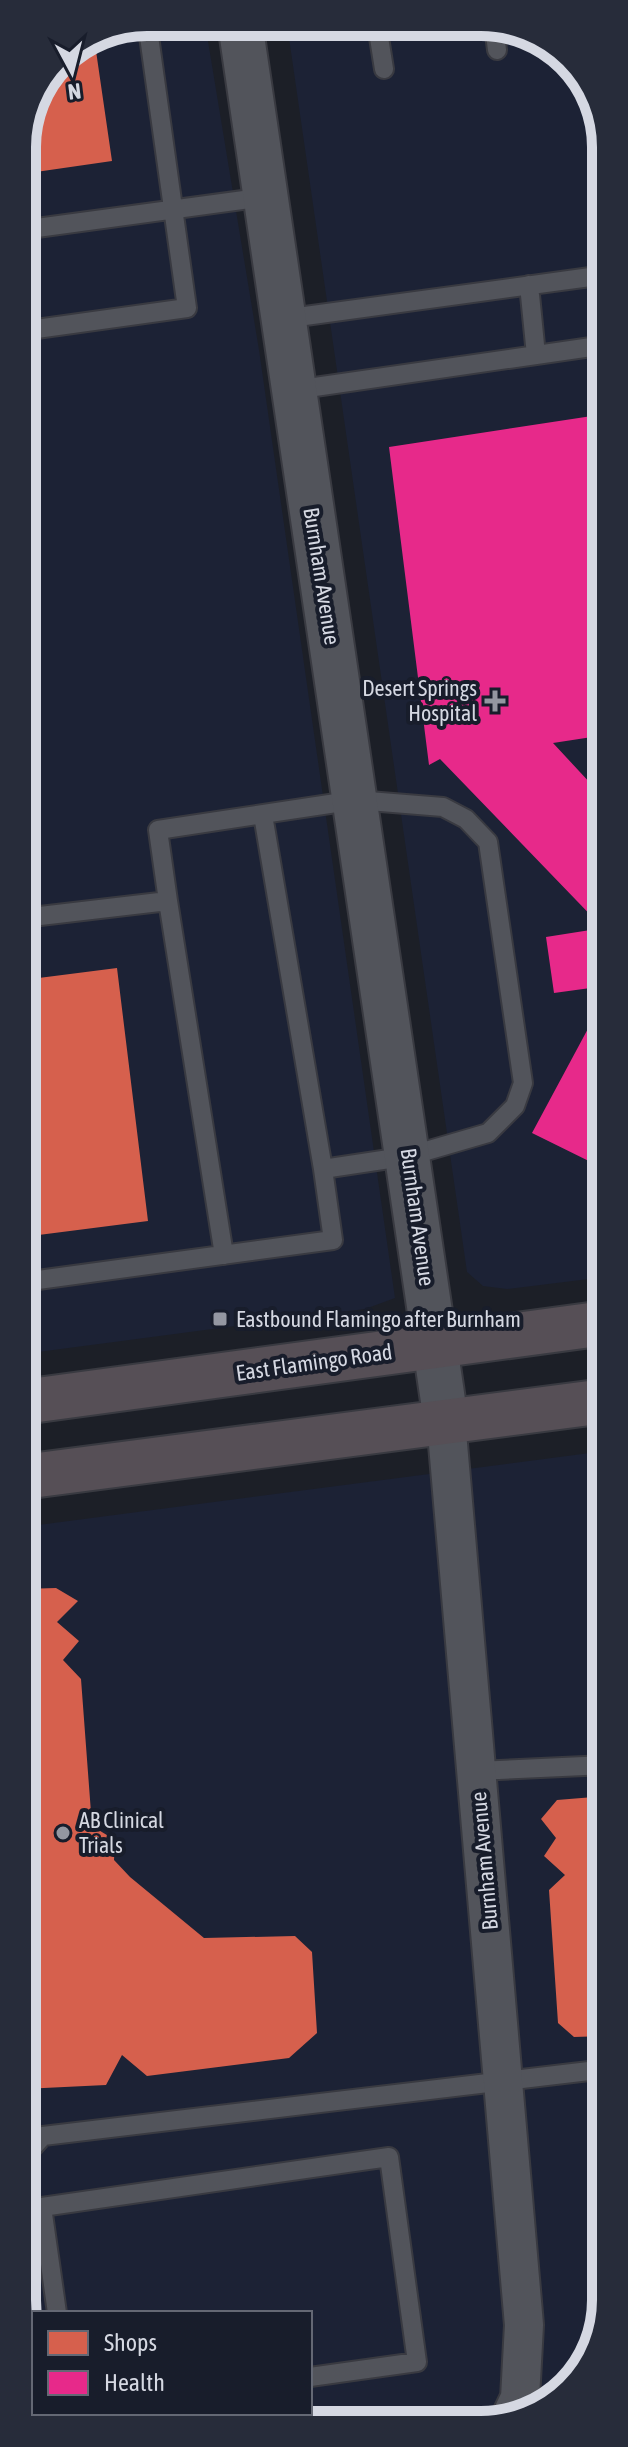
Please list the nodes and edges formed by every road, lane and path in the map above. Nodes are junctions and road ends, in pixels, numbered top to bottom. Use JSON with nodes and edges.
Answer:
{"nodes":[{"id":1,"x":149,"y":36,"type":"edge"},
{"id":2,"x":242,"y":36,"type":"edge"},
{"id":3,"x":379,"y":36,"type":"edge"},
{"id":4,"x":495,"y":37,"type":"edge"},
{"id":5,"x":497,"y":50,"type":"dead end"},
{"id":6,"x":384,"y":69,"type":"dead end"},
{"id":7,"x":265,"y":197,"type":"junction"},
{"id":8,"x":173,"y":209,"type":"junction"},
{"id":9,"x":36,"y":228,"type":"edge"},
{"id":10,"x":592,"y":277,"type":"edge"},
{"id":11,"x":529,"y":285,"type":"junction"},
{"id":12,"x":283,"y":319,"type":"junction"},
{"id":13,"x":36,"y":329,"type":"edge"},
{"id":14,"x":592,"y":347,"type":"edge"},
{"id":15,"x":536,"y":355,"type":"junction"},
{"id":16,"x":294,"y":390,"type":"junction"},
{"id":17,"x":356,"y":800,"type":"junction"},
{"id":18,"x":263,"y":815,"type":"junction"},
{"id":19,"x":168,"y":901,"type":"junction"},
{"id":20,"x":36,"y":916,"type":"edge"},
{"id":21,"x":409,"y":1156,"type":"junction"},
{"id":22,"x":323,"y":1169,"type":"junction"},
{"id":23,"x":224,"y":1255,"type":"junction"},
{"id":24,"x":36,"y":1280,"type":"edge"},
{"id":25,"x":592,"y":1325,"type":"edge"},
{"id":26,"x":437,"y":1345,"type":"junction"},
{"id":27,"x":36,"y":1400,"type":"edge"},
{"id":28,"x":592,"y":1403,"type":"edge"},
{"id":29,"x":446,"y":1421,"type":"junction"},
{"id":30,"x":36,"y":1475,"type":"edge"},
{"id":31,"x":592,"y":1766,"type":"edge"},
{"id":32,"x":476,"y":1771,"type":"junction"},
{"id":33,"x":592,"y":2070,"type":"edge"},
{"id":34,"x":503,"y":2080,"type":"junction"},
{"id":35,"x":36,"y":2144,"type":"edge"},
{"id":36,"x":57,"y":2311,"type":"edge"},
{"id":37,"x":312,"y":2377,"type":"edge"},
{"id":38,"x":517,"y":2405,"type":"edge"}],
"edges":[{"from":1,"to":8,"type":"lane"},
{"from":2,"to":7,"type":"street","name":"Burnham Avenue"},
{"from":3,"to":6,"type":"lane"},
{"from":4,"to":5,"type":"lane"},
{"from":7,"to":8,"type":"lane"},
{"from":7,"to":12,"type":"street","name":"Burnham Avenue"},
{"from":8,"to":9,"type":"lane"},
{"from":8,"to":13,"type":"lane"},
{"from":10,"to":11,"type":"lane"},
{"from":11,"to":12,"type":"lane"},
{"from":11,"to":15,"type":"lane"},
{"from":12,"to":16,"type":"street","name":"Burnham Avenue"},
{"from":14,"to":15,"type":"lane"},
{"from":15,"to":16,"type":"lane"},
{"from":16,"to":17,"type":"street","name":"Burnham Avenue"},
{"from":17,"to":18,"type":"lane"},
{"from":17,"to":21,"type":"street","name":"Burnham Avenue"},
{"from":17,"to":21,"type":"lane"},
{"from":18,"to":19,"type":"lane"},
{"from":18,"to":22,"type":"lane"},
{"from":19,"to":20,"type":"lane"},
{"from":19,"to":23,"type":"lane"},
{"from":21,"to":22,"type":"lane"},
{"from":21,"to":26,"type":"street","name":"Burnham Avenue"},
{"from":22,"to":23,"type":"lane"},
{"from":23,"to":24,"type":"lane"},
{"from":25,"to":26,"type":"main road","name":"East Flamingo Road"},
{"from":26,"to":27,"type":"main road","name":"East Flamingo Road"},
{"from":26,"to":29,"type":"street","name":"Burnham Avenue"},
{"from":28,"to":29,"type":"main road"},
{"from":29,"to":30,"type":"main road"},
{"from":29,"to":32,"type":"street","name":"Burnham Avenue"},
{"from":31,"to":32,"type":"lane"},
{"from":32,"to":34,"type":"street","name":"Burnham Avenue"},
{"from":33,"to":34,"type":"lane"},
{"from":34,"to":35,"type":"lane"},
{"from":34,"to":38,"type":"street","name":"Burnham Avenue"},
{"from":36,"to":37,"type":"lane"}]}
